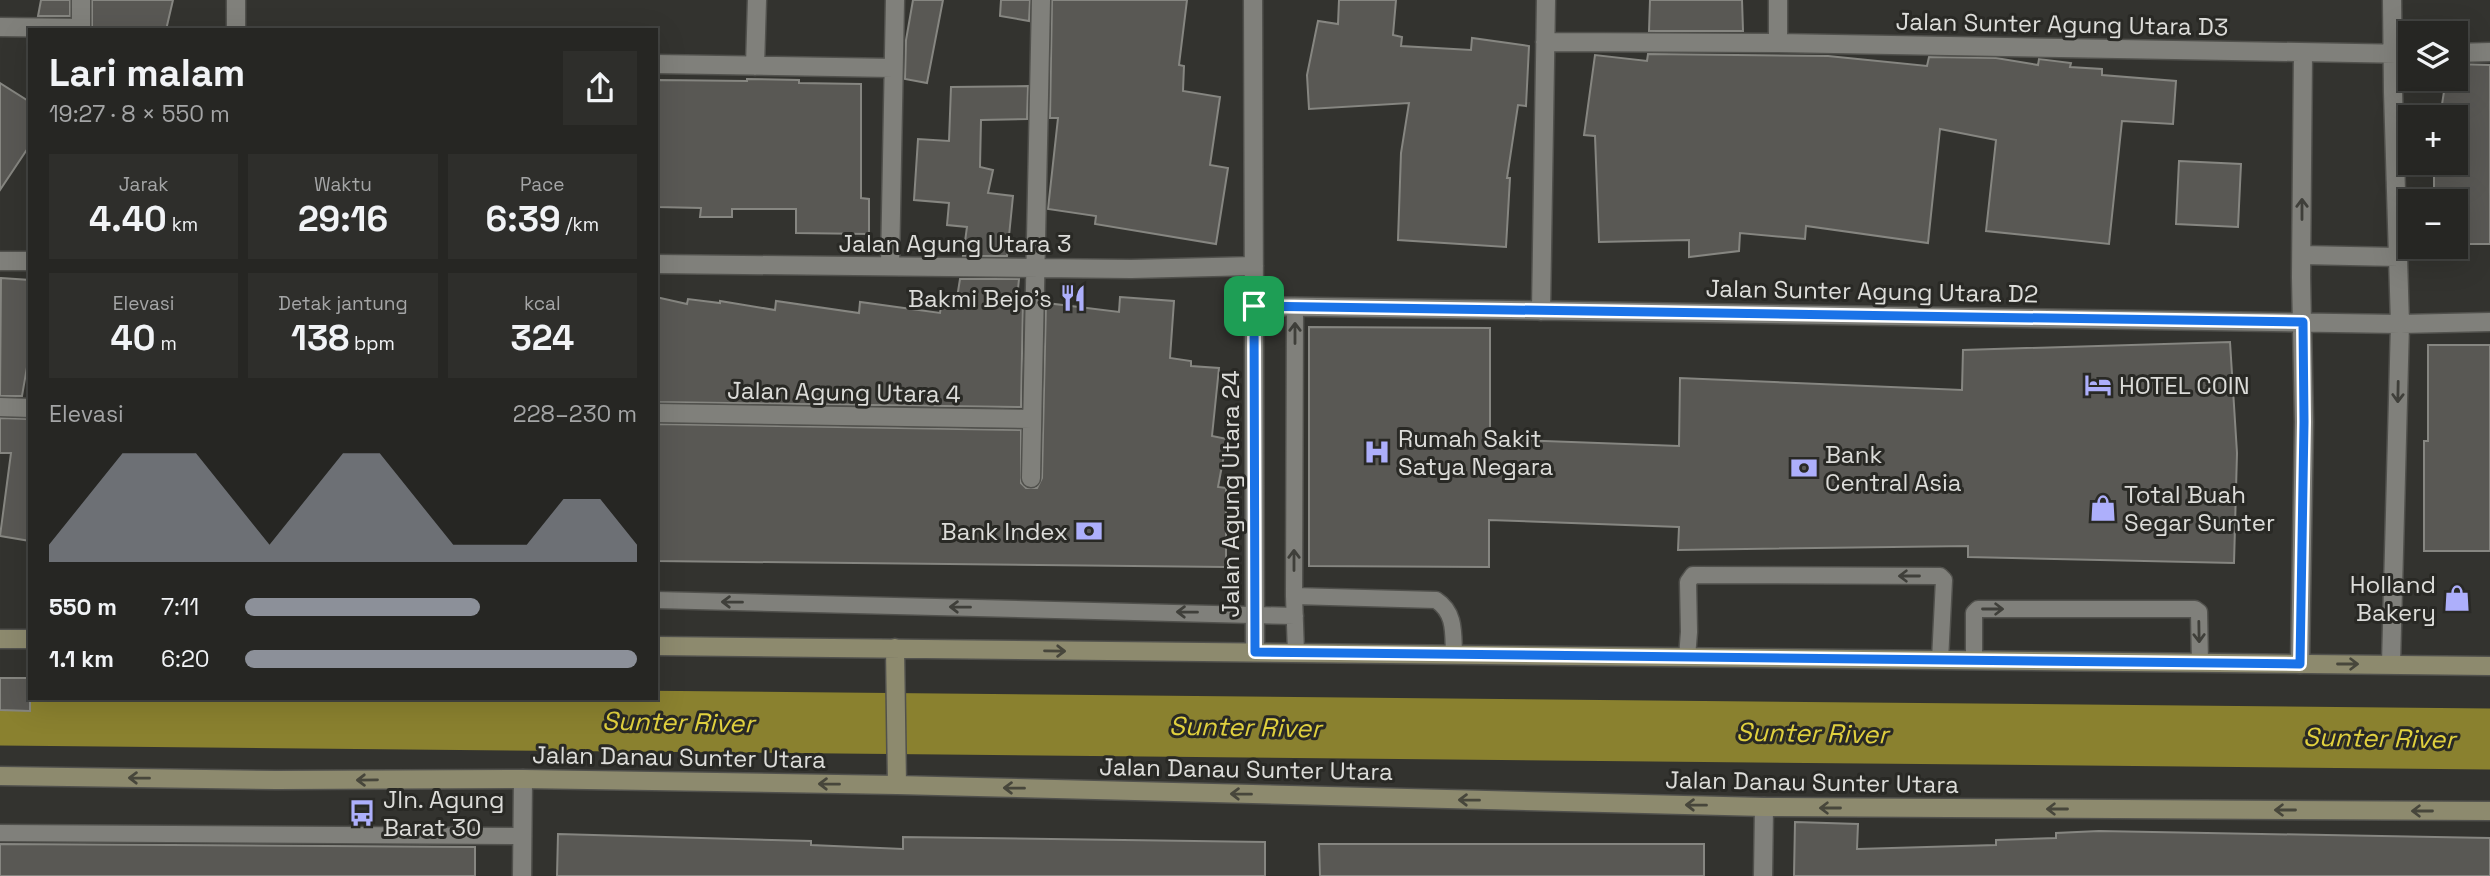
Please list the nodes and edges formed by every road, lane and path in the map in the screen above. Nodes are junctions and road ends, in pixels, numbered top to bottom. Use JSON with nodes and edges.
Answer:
{"nodes":[{"id":1,"x":82,"y":0,"type":"edge"},
{"id":2,"x":236,"y":0,"type":"edge"},
{"id":3,"x":757,"y":0,"type":"edge"},
{"id":4,"x":895,"y":0,"type":"edge"},
{"id":5,"x":1041,"y":0,"type":"edge"},
{"id":6,"x":1253,"y":0,"type":"edge"},
{"id":7,"x":1546,"y":0,"type":"edge"},
{"id":8,"x":1778,"y":0,"type":"edge"},
{"id":9,"x":2392,"y":0,"type":"edge"},
{"id":10,"x":0,"y":27,"type":"edge"},
{"id":11,"x":40,"y":28,"type":"edge"},
{"id":12,"x":81,"y":28,"type":"edge"},
{"id":13,"x":236,"y":28,"type":"edge"},
{"id":14,"x":2398,"y":37,"type":"edge"},
{"id":15,"x":1545,"y":41,"type":"junction"},
{"id":16,"x":1778,"y":43,"type":"junction"},
{"id":17,"x":2490,"y":52,"type":"edge"},
{"id":18,"x":2303,"y":53,"type":"junction"},
{"id":19,"x":2468,"y":53,"type":"edge"},
{"id":20,"x":2398,"y":55,"type":"edge"},
{"id":21,"x":658,"y":64,"type":"edge"},
{"id":22,"x":755,"y":66,"type":"junction"},
{"id":23,"x":894,"y":68,"type":"junction"},
{"id":24,"x":2400,"y":91,"type":"edge"},
{"id":25,"x":2399,"y":189,"type":"edge"},
{"id":26,"x":2302,"y":255,"type":"junction"},
{"id":27,"x":2398,"y":257,"type":"edge"},
{"id":28,"x":2398,"y":259,"type":"edge"},
{"id":29,"x":0,"y":261,"type":"edge"},
{"id":30,"x":28,"y":261,"type":"edge"},
{"id":31,"x":658,"y":264,"type":"edge"},
{"id":32,"x":890,"y":266,"type":"junction"},
{"id":33,"x":1254,"y":266,"type":"junction"},
{"id":34,"x":1035,"y":268,"type":"junction"},
{"id":35,"x":1254,"y":306,"type":"junction"},
{"id":36,"x":1295,"y":306,"type":"junction"},
{"id":37,"x":1542,"y":311,"type":"junction"},
{"id":38,"x":2303,"y":322,"type":"junction"},
{"id":39,"x":2490,"y":322,"type":"edge"},
{"id":40,"x":2400,"y":324,"type":"junction"},
{"id":41,"x":0,"y":407,"type":"edge"},
{"id":42,"x":28,"y":408,"type":"edge"},
{"id":43,"x":658,"y":413,"type":"edge"},
{"id":44,"x":1032,"y":419,"type":"junction"},
{"id":45,"x":1031,"y":478,"type":"dead end"},
{"id":46,"x":1294,"y":596,"type":"junction"},
{"id":47,"x":658,"y":600,"type":"edge"},
{"id":48,"x":1255,"y":615,"type":"junction"},
{"id":49,"x":1295,"y":616,"type":"junction"},
{"id":50,"x":0,"y":639,"type":"edge"},
{"id":51,"x":28,"y":639,"type":"edge"},
{"id":52,"x":658,"y":646,"type":"edge"},
{"id":53,"x":895,"y":648,"type":"junction"},
{"id":54,"x":1255,"y":652,"type":"junction"},
{"id":55,"x":1296,"y":653,"type":"junction"},
{"id":56,"x":1454,"y":654,"type":"junction"},
{"id":57,"x":1687,"y":657,"type":"junction"},
{"id":58,"x":1940,"y":660,"type":"junction"},
{"id":59,"x":1974,"y":660,"type":"junction"},
{"id":60,"x":2200,"y":663,"type":"junction"},
{"id":61,"x":2300,"y":664,"type":"junction"},
{"id":62,"x":2391,"y":664,"type":"junction"},
{"id":63,"x":2490,"y":666,"type":"edge"},
{"id":64,"x":0,"y":776,"type":"edge"},
{"id":65,"x":523,"y":779,"type":"junction"},
{"id":66,"x":897,"y":785,"type":"junction"},
{"id":67,"x":1765,"y":807,"type":"junction"},
{"id":68,"x":2490,"y":811,"type":"edge"},
{"id":69,"x":0,"y":833,"type":"edge"},
{"id":70,"x":523,"y":836,"type":"junction"},
{"id":71,"x":522,"y":876,"type":"edge"},
{"id":72,"x":1763,"y":876,"type":"edge"}],
"edges":[{"from":1,"to":12,"type":"street"},
{"from":2,"to":13,"type":"street"},
{"from":3,"to":22,"type":"street"},
{"from":4,"to":23,"type":"street"},
{"from":5,"to":34,"type":"street"},
{"from":6,"to":33,"type":"street","name":"Jalan Agung Utara 24"},
{"from":7,"to":15,"type":"street"},
{"from":8,"to":16,"type":"street"},
{"from":9,"to":14,"type":"street"},
{"from":10,"to":11,"type":"street"},
{"from":15,"to":16,"type":"street","name":"Jalan Sunter Agung Utara D3"},
{"from":15,"to":37,"type":"street"},
{"from":16,"to":18,"type":"street","name":"Jalan Sunter Agung Utara D3"},
{"from":17,"to":19,"type":"street"},
{"from":18,"to":20,"type":"street","name":"Jalan Sunter Agung Utara D3"},
{"from":26,"to":18,"type":"street","one_way":true},
{"from":21,"to":22,"type":"street"},
{"from":22,"to":23,"type":"street"},
{"from":23,"to":32,"type":"street"},
{"from":24,"to":25,"type":"street"},
{"from":26,"to":27,"type":"street"},
{"from":26,"to":38,"type":"street"},
{"from":28,"to":40,"type":"street"},
{"from":29,"to":30,"type":"street"},
{"from":31,"to":32,"type":"street","name":"Jalan Agung Utara 3"},
{"from":32,"to":34,"type":"street","name":"Jalan Agung Utara 3"},
{"from":33,"to":34,"type":"street","name":"Jalan Agung Utara 3"},
{"from":33,"to":35,"type":"street","name":"Jalan Agung Utara 24"},
{"from":34,"to":44,"type":"street"},
{"from":35,"to":36,"type":"street","name":"Jalan Sunter Agung Utara D2"},
{"from":35,"to":48,"type":"street","name":"Jalan Agung Utara 24"},
{"from":36,"to":37,"type":"street","name":"Jalan Sunter Agung Utara D2"},
{"from":46,"to":36,"type":"lane","one_way":true},
{"from":37,"to":38,"type":"street","name":"Jalan Sunter Agung Utara D2"},
{"from":38,"to":40,"type":"street","name":"Jalan Sunter Agung Utara D2"},
{"from":38,"to":61,"type":"street"},
{"from":39,"to":40,"type":"street","name":"Jalan Sunter Agung Utara D2"},
{"from":40,"to":62,"type":"street","one_way":true},
{"from":41,"to":42,"type":"street"},
{"from":43,"to":44,"type":"street","name":"Jalan Agung Utara 4"},
{"from":44,"to":45,"type":"street"},
{"from":46,"to":49,"type":"lane"},
{"from":46,"to":56,"type":"lane"},
{"from":48,"to":47,"type":"lane","one_way":true},
{"from":48,"to":49,"type":"lane"},
{"from":48,"to":54,"type":"street","name":"Jalan Agung Utara 24"},
{"from":49,"to":55,"type":"lane"},
{"from":50,"to":51,"type":"main road"},
{"from":52,"to":53,"type":"main road"},
{"from":53,"to":54,"type":"main road","one_way":true},
{"from":53,"to":66,"type":"main road"},
{"from":54,"to":55,"type":"main road"},
{"from":55,"to":56,"type":"main road"},
{"from":56,"to":57,"type":"main road"},
{"from":57,"to":58,"type":"main road"},
{"from":58,"to":57,"type":"lane","one_way":true},
{"from":58,"to":59,"type":"main road"},
{"from":59,"to":60,"type":"main road"},
{"from":59,"to":60,"type":"lane","one_way":true},
{"from":60,"to":61,"type":"main road"},
{"from":61,"to":62,"type":"main road","one_way":true},
{"from":62,"to":63,"type":"main road"},
{"from":65,"to":64,"type":"main road","name":"Jalan Danau Sunter Utara","one_way":true},
{"from":66,"to":65,"type":"main road","name":"Jalan Danau Sunter Utara","one_way":true},
{"from":65,"to":70,"type":"street"},
{"from":67,"to":66,"type":"main road","name":"Jalan Danau Sunter Utara","one_way":true},
{"from":68,"to":67,"type":"main road","name":"Jalan Danau Sunter Utara","one_way":true},
{"from":67,"to":72,"type":"street"},
{"from":69,"to":70,"type":"lane"},
{"from":70,"to":71,"type":"street"}]}
